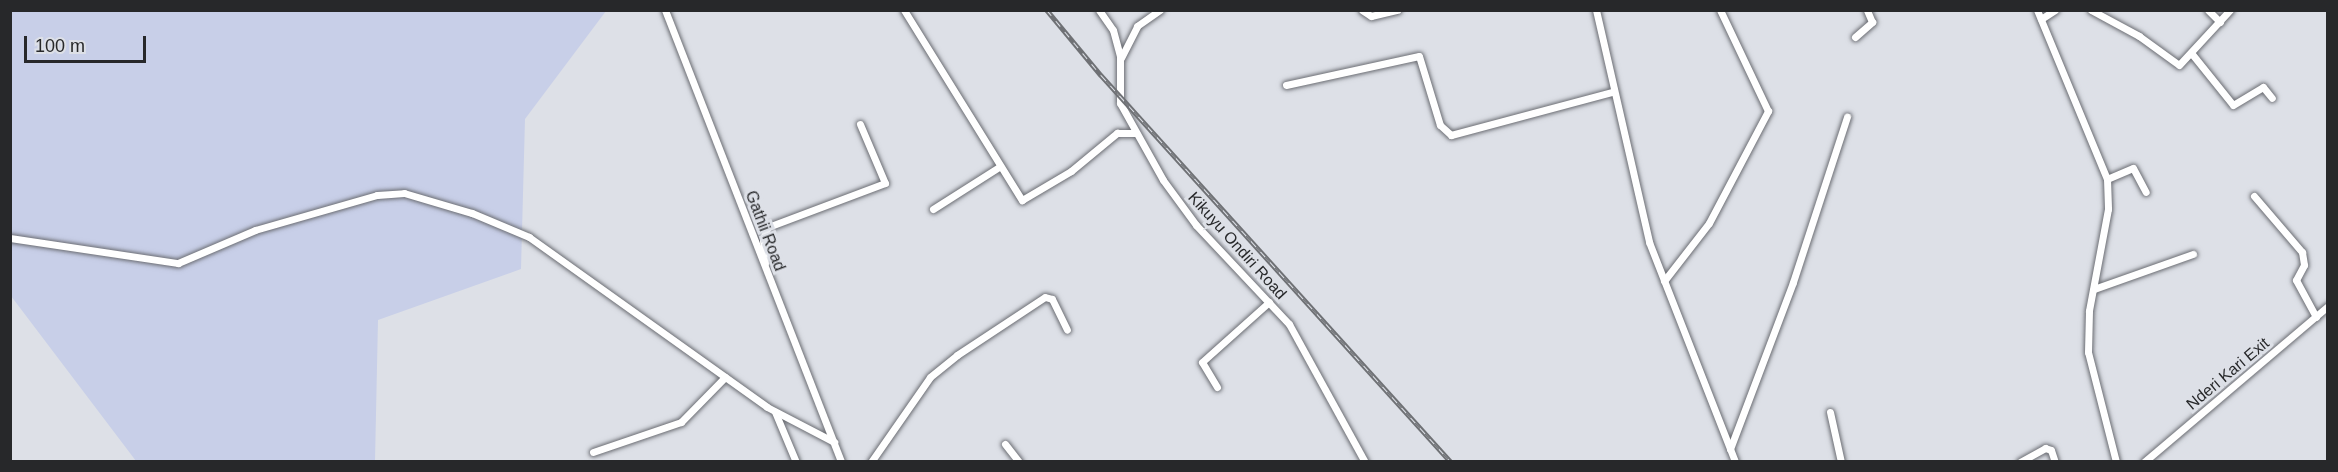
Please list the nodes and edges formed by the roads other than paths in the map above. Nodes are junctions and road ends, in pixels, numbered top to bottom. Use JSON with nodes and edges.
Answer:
{"nodes":[{"id":1,"x":665,"y":10,"type":"edge"},
{"id":2,"x":904,"y":10,"type":"edge"},
{"id":3,"x":1099,"y":10,"type":"edge"},
{"id":4,"x":1160,"y":10,"type":"edge"},
{"id":5,"x":1362,"y":10,"type":"edge"},
{"id":6,"x":1398,"y":10,"type":"edge"},
{"id":7,"x":1596,"y":10,"type":"edge"},
{"id":8,"x":1720,"y":10,"type":"edge"},
{"id":9,"x":1867,"y":10,"type":"edge"},
{"id":10,"x":2037,"y":10,"type":"edge"},
{"id":11,"x":2055,"y":10,"type":"edge"},
{"id":12,"x":2091,"y":10,"type":"edge"},
{"id":13,"x":2208,"y":10,"type":"edge"},
{"id":14,"x":2230,"y":10,"type":"edge"},
{"id":15,"x":2041,"y":19,"type":"junction"},
{"id":16,"x":2220,"y":22,"type":"junction"},
{"id":17,"x":1855,"y":37,"type":"dead end"},
{"id":18,"x":2192,"y":54,"type":"junction"},
{"id":19,"x":1121,"y":58,"type":"junction"},
{"id":20,"x":1286,"y":85,"type":"dead end"},
{"id":21,"x":1612,"y":92,"type":"junction"},
{"id":22,"x":2272,"y":98,"type":"dead end"},
{"id":23,"x":1847,"y":117,"type":"dead end"},
{"id":24,"x":860,"y":124,"type":"dead end"},
{"id":25,"x":1136,"y":133,"type":"junction"},
{"id":26,"x":999,"y":167,"type":"junction"},
{"id":27,"x":2107,"y":178,"type":"junction"},
{"id":28,"x":2146,"y":192,"type":"dead end"},
{"id":29,"x":2254,"y":196,"type":"dead end"},
{"id":30,"x":933,"y":209,"type":"dead end"},
{"id":31,"x":10,"y":238,"type":"edge"},
{"id":32,"x":2193,"y":254,"type":"dead end"},
{"id":33,"x":765,"y":268,"type":"junction"},
{"id":34,"x":1664,"y":281,"type":"junction"},
{"id":35,"x":2094,"y":289,"type":"junction"},
{"id":36,"x":1269,"y":302,"type":"junction"},
{"id":37,"x":2328,"y":306,"type":"edge"},
{"id":38,"x":2316,"y":316,"type":"junction"},
{"id":39,"x":1067,"y":330,"type":"dead end"},
{"id":40,"x":725,"y":377,"type":"junction"},
{"id":41,"x":1217,"y":387,"type":"dead end"},
{"id":42,"x":775,"y":412,"type":"junction"},
{"id":43,"x":1830,"y":412,"type":"dead end"},
{"id":44,"x":834,"y":442,"type":"junction"},
{"id":45,"x":1005,"y":444,"type":"dead end"},
{"id":46,"x":1730,"y":449,"type":"junction"},
{"id":47,"x":593,"y":452,"type":"dead end"},
{"id":48,"x":796,"y":462,"type":"edge"},
{"id":49,"x":840,"y":462,"type":"edge"},
{"id":50,"x":871,"y":462,"type":"edge"},
{"id":51,"x":1019,"y":462,"type":"edge"},
{"id":52,"x":1365,"y":462,"type":"edge"},
{"id":53,"x":1736,"y":462,"type":"edge"},
{"id":54,"x":1841,"y":462,"type":"edge"},
{"id":55,"x":2020,"y":462,"type":"edge"},
{"id":56,"x":2055,"y":462,"type":"edge"},
{"id":57,"x":2116,"y":462,"type":"edge"},
{"id":58,"x":2144,"y":462,"type":"edge"}],
"edges":[{"from":1,"to":33,"type":"street","name":"Gathii Road"},
{"from":2,"to":26,"type":"street"},
{"from":3,"to":19,"type":"street","name":"Kikuyu Ondiri Road"},
{"from":4,"to":19,"type":"street"},
{"from":5,"to":6,"type":"street"},
{"from":7,"to":21,"type":"street"},
{"from":8,"to":34,"type":"street"},
{"from":9,"to":17,"type":"street"},
{"from":10,"to":15,"type":"street"},
{"from":11,"to":15,"type":"street"},
{"from":12,"to":18,"type":"street"},
{"from":13,"to":16,"type":"street"},
{"from":14,"to":16,"type":"street"},
{"from":15,"to":27,"type":"street"},
{"from":16,"to":18,"type":"street"},
{"from":18,"to":22,"type":"street"},
{"from":19,"to":25,"type":"street","name":"Kikuyu Ondiri Road"},
{"from":20,"to":21,"type":"street"},
{"from":21,"to":34,"type":"street"},
{"from":23,"to":46,"type":"street"},
{"from":24,"to":33,"type":"street"},
{"from":25,"to":26,"type":"street"},
{"from":25,"to":36,"type":"street","name":"Kikuyu Ondiri Road"},
{"from":26,"to":30,"type":"street"},
{"from":27,"to":28,"type":"street"},
{"from":27,"to":35,"type":"street"},
{"from":29,"to":38,"type":"street"},
{"from":31,"to":40,"type":"street"},
{"from":32,"to":35,"type":"street"},
{"from":33,"to":44,"type":"street","name":"Gathii Road"},
{"from":34,"to":46,"type":"street"},
{"from":35,"to":57,"type":"street"},
{"from":36,"to":41,"type":"street"},
{"from":36,"to":52,"type":"street","name":"Kikuyu Ondiri Road"},
{"from":37,"to":38,"type":"street","name":"Nderi Kari Exit"},
{"from":38,"to":58,"type":"street","name":"Nderi Kari Exit"},
{"from":39,"to":50,"type":"street"},
{"from":40,"to":42,"type":"street"},
{"from":40,"to":47,"type":"street"},
{"from":42,"to":44,"type":"street"},
{"from":42,"to":48,"type":"street"},
{"from":43,"to":54,"type":"street"},
{"from":44,"to":49,"type":"street","name":"Gathii Road"},
{"from":45,"to":51,"type":"street"},
{"from":46,"to":53,"type":"street"},
{"from":55,"to":56,"type":"street"}]}
